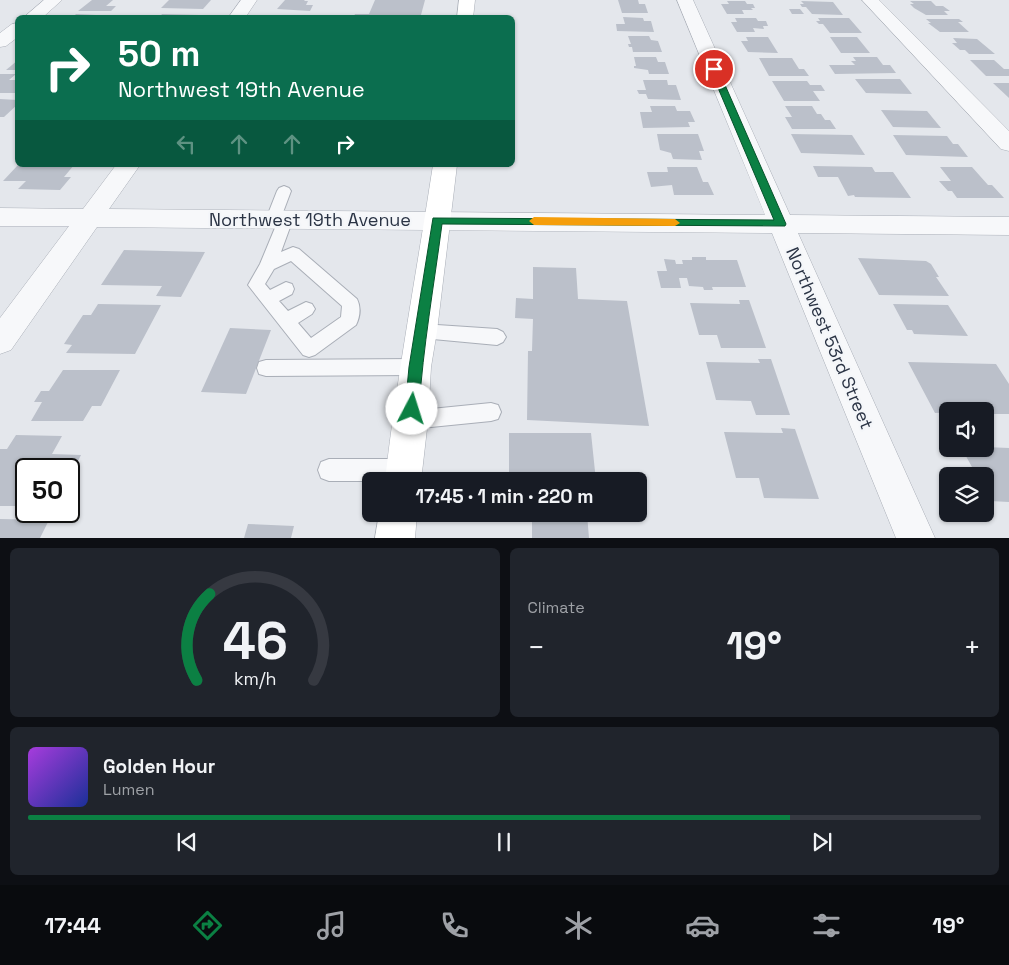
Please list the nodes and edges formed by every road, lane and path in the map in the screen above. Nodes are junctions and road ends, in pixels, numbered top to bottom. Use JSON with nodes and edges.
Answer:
{"nodes":[{"id":1,"x":54,"y":0,"type":"edge"},
{"id":2,"x":249,"y":0,"type":"edge"},
{"id":3,"x":467,"y":0,"type":"edge"},
{"id":4,"x":684,"y":0,"type":"edge"},
{"id":5,"x":870,"y":0,"type":"edge"},
{"id":6,"x":35,"y":15,"type":"edge"},
{"id":7,"x":238,"y":15,"type":"edge"},
{"id":8,"x":465,"y":15,"type":"edge"},
{"id":9,"x":15,"y":30,"type":"edge"},
{"id":10,"x":0,"y":42,"type":"edge"},
{"id":11,"x":1009,"y":144,"type":"edge"},
{"id":12,"x":127,"y":167,"type":"edge"},
{"id":13,"x":445,"y":167,"type":"edge"},
{"id":14,"x":284,"y":192,"type":"dead end"},
{"id":15,"x":0,"y":217,"type":"edge"},
{"id":16,"x":90,"y":218,"type":"junction"},
{"id":17,"x":279,"y":219,"type":"junction"},
{"id":18,"x":437,"y":220,"type":"junction"},
{"id":19,"x":781,"y":224,"type":"junction"},
{"id":20,"x":1009,"y":226,"type":"edge"},
{"id":21,"x":268,"y":266,"type":"junction"},
{"id":22,"x":286,"y":289,"type":"dead end"},
{"id":23,"x":268,"y":299,"type":"junction"},
{"id":24,"x":306,"y":309,"type":"dead end"},
{"id":25,"x":286,"y":321,"type":"junction"},
{"id":26,"x":422,"y":331,"type":"junction"},
{"id":27,"x":497,"y":337,"type":"dead end"},
{"id":28,"x":0,"y":341,"type":"edge"},
{"id":29,"x":309,"y":349,"type":"junction"},
{"id":30,"x":317,"y":366,"type":"junction"},
{"id":31,"x":415,"y":367,"type":"junction"},
{"id":32,"x":266,"y":368,"type":"dead end"},
{"id":33,"x":491,"y":412,"type":"dead end"},
{"id":34,"x":411,"y":420,"type":"junction"},
{"id":35,"x":329,"y":470,"type":"dead end"},
{"id":36,"x":362,"y":472,"type":"edge"},
{"id":37,"x":403,"y":472,"type":"edge"},
{"id":38,"x":397,"y":522,"type":"edge"},
{"id":39,"x":395,"y":538,"type":"edge"},
{"id":40,"x":916,"y":538,"type":"edge"}],
"edges":[{"from":1,"to":6,"type":"street"},
{"from":2,"to":7,"type":"street"},
{"from":3,"to":8,"type":"main road"},
{"from":4,"to":19,"type":"street","name":"Northwest 53rd Street"},
{"from":5,"to":11,"type":"street"},
{"from":9,"to":10,"type":"street"},
{"from":12,"to":16,"type":"street"},
{"from":13,"to":18,"type":"main road"},
{"from":14,"to":17,"type":"lane"},
{"from":15,"to":16,"type":"street","name":"Northwest 19th Avenue"},
{"from":16,"to":17,"type":"street","name":"Northwest 19th Avenue"},
{"from":16,"to":28,"type":"street"},
{"from":17,"to":18,"type":"street","name":"Northwest 19th Avenue"},
{"from":17,"to":21,"type":"lane"},
{"from":18,"to":19,"type":"street","name":"Northwest 19th Avenue"},
{"from":18,"to":26,"type":"main road"},
{"from":19,"to":20,"type":"street","name":"Northwest 19th Avenue"},
{"from":19,"to":40,"type":"street","name":"Northwest 53rd Street"},
{"from":21,"to":23,"type":"lane"},
{"from":21,"to":29,"type":"lane"},
{"from":22,"to":23,"type":"lane"},
{"from":23,"to":25,"type":"lane"},
{"from":24,"to":25,"type":"lane"},
{"from":25,"to":29,"type":"lane"},
{"from":26,"to":27,"type":"lane"},
{"from":26,"to":31,"type":"main road"},
{"from":29,"to":30,"type":"lane"},
{"from":30,"to":31,"type":"lane"},
{"from":30,"to":32,"type":"lane"},
{"from":31,"to":34,"type":"main road"},
{"from":33,"to":34,"type":"lane"},
{"from":34,"to":37,"type":"main road"},
{"from":35,"to":36,"type":"lane"},
{"from":38,"to":39,"type":"main road"}]}
